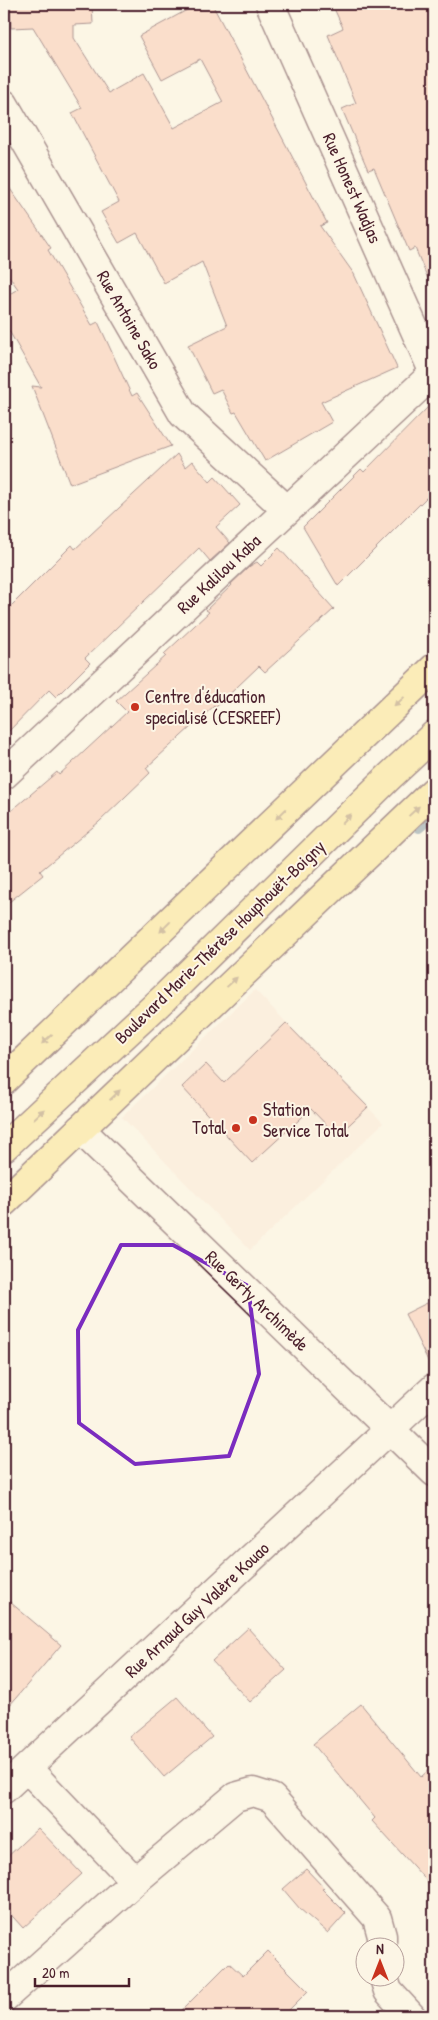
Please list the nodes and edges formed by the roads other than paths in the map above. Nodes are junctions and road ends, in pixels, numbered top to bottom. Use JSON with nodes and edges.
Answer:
{"nodes":[{"id":1,"x":270,"y":4,"type":"edge"},
{"id":2,"x":4,"y":104,"type":"edge"},
{"id":3,"x":434,"y":373,"type":"edge"},
{"id":4,"x":287,"y":510,"type":"junction"},
{"id":5,"x":434,"y":668,"type":"edge"},
{"id":6,"x":434,"y":735,"type":"edge"},
{"id":7,"x":4,"y":775,"type":"edge"},
{"id":8,"x":434,"y":792,"type":"edge"},
{"id":9,"x":4,"y":1080,"type":"edge"},
{"id":10,"x":80,"y":1129,"type":"junction"},
{"id":11,"x":4,"y":1147,"type":"edge"},
{"id":12,"x":4,"y":1202,"type":"edge"},
{"id":13,"x":434,"y":1388,"type":"edge"},
{"id":14,"x":391,"y":1430,"type":"junction"},
{"id":15,"x":434,"y":1472,"type":"edge"},
{"id":16,"x":27,"y":1768,"type":"junction"},
{"id":17,"x":4,"y":1789,"type":"edge"},
{"id":18,"x":135,"y":1881,"type":"junction"},
{"id":19,"x":382,"y":1938,"type":"edge"},
{"id":20,"x":387,"y":1988,"type":"edge"},
{"id":21,"x":4,"y":1998,"type":"edge"},
{"id":22,"x":411,"y":2016,"type":"edge"}],
"edges":[{"from":1,"to":3,"type":"street","name":"Rue Honest Wadjas"},
{"from":2,"to":4,"type":"street","name":"Rue Antoine Sako"},
{"from":3,"to":4,"type":"street","name":"Rue Kalilou Kaba"},
{"from":4,"to":7,"type":"street","name":"Rue Kalilou Kaba"},
{"from":5,"to":9,"type":"main road","one_way":true},
{"from":11,"to":6,"type":"main road","name":"Boulevard Marie-Thérèse Houphouët-Boigny","one_way":true},
{"from":10,"to":8,"type":"main road","one_way":true},
{"from":10,"to":12,"type":"main road"},
{"from":10,"to":14,"type":"street","name":"Rue Gerty Archimède"},
{"from":13,"to":14,"type":"street","name":"Rue Arnaud Guy Valère Kouao"},
{"from":14,"to":15,"type":"street","name":"Rue Gerty Archimède"},
{"from":14,"to":16,"type":"street","name":"Rue Arnaud Guy Valère Kouao"},
{"from":16,"to":17,"type":"street","name":"Rue Arnaud Guy Valère Kouao"},
{"from":16,"to":18,"type":"street"},
{"from":18,"to":19,"type":"street"},
{"from":18,"to":21,"type":"street"},
{"from":20,"to":22,"type":"street"}]}
